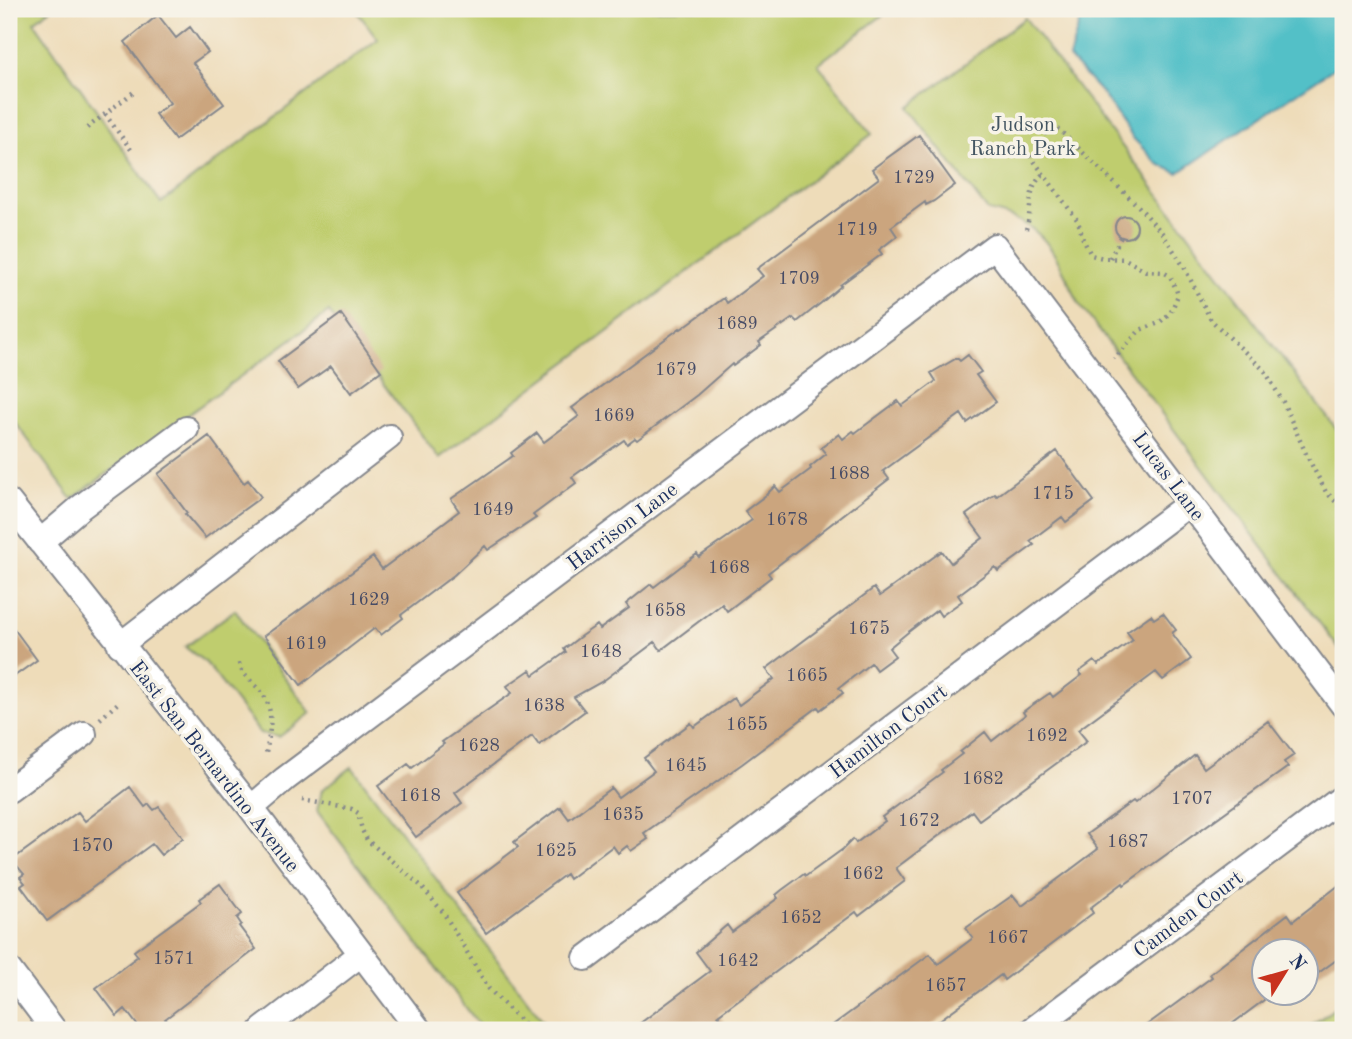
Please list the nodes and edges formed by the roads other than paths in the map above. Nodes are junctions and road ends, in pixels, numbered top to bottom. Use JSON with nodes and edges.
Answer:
{"nodes":[{"id":1,"x":995,"y":246,"type":"joint"},
{"id":2,"x":186,"y":429,"type":"dead end"},
{"id":3,"x":389,"y":437,"type":"dead end"},
{"id":4,"x":9,"y":502,"type":"edge"},
{"id":5,"x":1190,"y":503,"type":"junction"},
{"id":6,"x":40,"y":542,"type":"junction"},
{"id":7,"x":120,"y":645,"type":"junction"},
{"id":8,"x":1343,"y":705,"type":"edge"},
{"id":9,"x":84,"y":734,"type":"dead end"},
{"id":10,"x":9,"y":790,"type":"edge"},
{"id":11,"x":1343,"y":797,"type":"edge"},
{"id":12,"x":251,"y":808,"type":"junction"},
{"id":13,"x":361,"y":954,"type":"junction"},
{"id":14,"x":586,"y":958,"type":"dead end"},
{"id":15,"x":9,"y":970,"type":"edge"},
{"id":16,"x":54,"y":1030,"type":"edge"},
{"id":17,"x":262,"y":1030,"type":"edge"},
{"id":18,"x":419,"y":1030,"type":"edge"},
{"id":19,"x":1032,"y":1030,"type":"edge"}],
"edges":[{"from":1,"to":5,"type":"street","name":"Lucas Lane"},
{"from":1,"to":12,"type":"street","name":"Harrison Lane"},
{"from":2,"to":6,"type":"street"},
{"from":3,"to":7,"type":"street"},
{"from":4,"to":6,"type":"street","name":"East San Bernardino Avenue"},
{"from":5,"to":8,"type":"street","name":"Lucas Lane"},
{"from":5,"to":14,"type":"street","name":"Hamilton Court"},
{"from":6,"to":7,"type":"street","name":"East San Bernardino Avenue"},
{"from":7,"to":12,"type":"street","name":"East San Bernardino Avenue"},
{"from":9,"to":10,"type":"street"},
{"from":11,"to":19,"type":"street","name":"Camden Court"},
{"from":12,"to":13,"type":"street","name":"East San Bernardino Avenue"},
{"from":13,"to":17,"type":"street"},
{"from":13,"to":18,"type":"street","name":"East San Bernardino Avenue"},
{"from":15,"to":16,"type":"street"}]}
